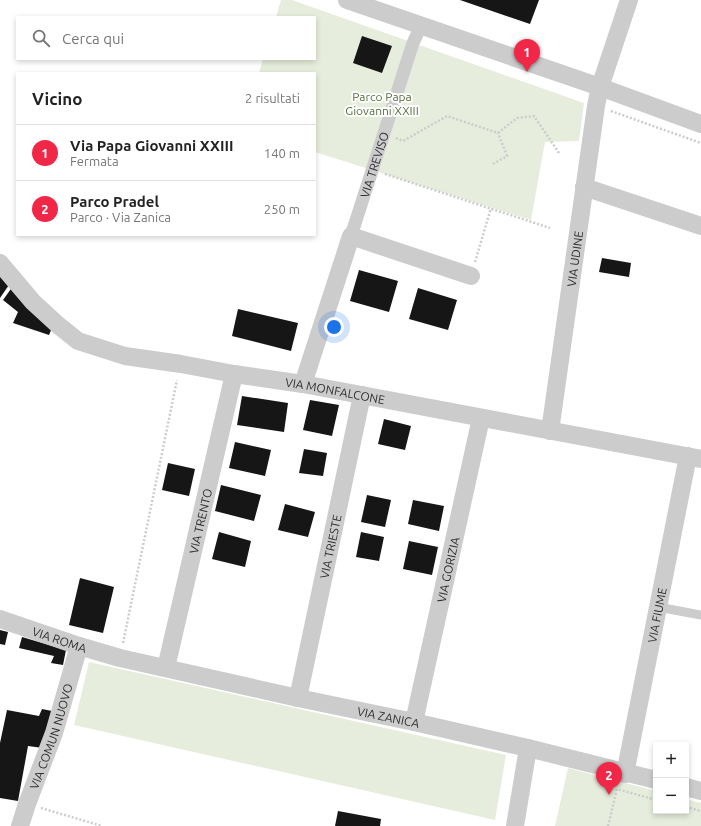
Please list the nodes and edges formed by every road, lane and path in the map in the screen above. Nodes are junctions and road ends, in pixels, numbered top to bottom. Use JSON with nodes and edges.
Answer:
{"nodes":[{"id":1,"x":347,"y":0,"type":"edge"},
{"id":2,"x":629,"y":0,"type":"edge"},
{"id":3,"x":421,"y":26,"type":"junction"},
{"id":4,"x":600,"y":87,"type":"junction"},
{"id":5,"x":596,"y":106,"type":"junction"},
{"id":6,"x":701,"y":124,"type":"edge"},
{"id":7,"x":385,"y":132,"type":"junction"},
{"id":8,"x":498,"y":133,"type":"junction"},
{"id":9,"x":701,"y":143,"type":"edge"},
{"id":10,"x":559,"y":153,"type":"dead end"},
{"id":11,"x":493,"y":164,"type":"dead end"},
{"id":12,"x":373,"y":170,"type":"junction"},
{"id":13,"x":584,"y":187,"type":"junction"},
{"id":14,"x":491,"y":208,"type":"junction"},
{"id":15,"x":701,"y":226,"type":"edge"},
{"id":16,"x":550,"y":228,"type":"dead end"},
{"id":17,"x":351,"y":236,"type":"junction"},
{"id":18,"x":0,"y":263,"type":"edge"},
{"id":19,"x":471,"y":276,"type":"joint"},
{"id":20,"x":181,"y":364,"type":"junction"},
{"id":21,"x":234,"y":374,"type":"junction"},
{"id":22,"x":303,"y":384,"type":"junction"},
{"id":23,"x":362,"y":395,"type":"junction"},
{"id":24,"x":481,"y":418,"type":"junction"},
{"id":25,"x":550,"y":431,"type":"junction"},
{"id":26,"x":695,"y":458,"type":"edge"},
{"id":27,"x":658,"y":607,"type":"junction"},
{"id":28,"x":701,"y":615,"type":"edge"},
{"id":29,"x":0,"y":619,"type":"edge"},
{"id":30,"x":79,"y":646,"type":"junction"},
{"id":31,"x":120,"y":658,"type":"junction"},
{"id":32,"x":166,"y":668,"type":"junction"},
{"id":33,"x":298,"y":698,"type":"junction"},
{"id":34,"x":414,"y":722,"type":"junction"},
{"id":35,"x":528,"y":748,"type":"junction"},
{"id":36,"x":625,"y":774,"type":"junction"},
{"id":37,"x":653,"y":779,"type":"edge"},
{"id":38,"x":689,"y":788,"type":"edge"},
{"id":39,"x":701,"y":790,"type":"edge"},
{"id":40,"x":653,"y":799,"type":"edge"},
{"id":41,"x":27,"y":804,"type":"junction"},
{"id":42,"x":689,"y":808,"type":"edge"},
{"id":43,"x":701,"y":811,"type":"edge"},
{"id":44,"x":20,"y":826,"type":"edge"},
{"id":45,"x":102,"y":826,"type":"edge"},
{"id":46,"x":515,"y":826,"type":"edge"},
{"id":47,"x":608,"y":826,"type":"edge"}],
"edges":[{"from":1,"to":3,"type":"street"},
{"from":2,"to":4,"type":"street","name":"VIA UDINE"},
{"from":3,"to":4,"type":"street"},
{"from":3,"to":7,"type":"street","name":"VIA TREVISO"},
{"from":4,"to":5,"type":"street","name":"VIA UDINE"},
{"from":4,"to":6,"type":"street"},
{"from":5,"to":9,"type":"path"},
{"from":5,"to":13,"type":"street","name":"VIA UDINE"},
{"from":7,"to":8,"type":"path"},
{"from":7,"to":12,"type":"street","name":"VIA TREVISO"},
{"from":8,"to":10,"type":"path"},
{"from":8,"to":11,"type":"path"},
{"from":12,"to":14,"type":"path"},
{"from":12,"to":17,"type":"street","name":"VIA TREVISO"},
{"from":13,"to":15,"type":"street"},
{"from":13,"to":25,"type":"street","name":"VIA UDINE"},
{"from":14,"to":16,"type":"path"},
{"from":14,"to":19,"type":"path"},
{"from":17,"to":19,"type":"street"},
{"from":17,"to":22,"type":"street","name":"VIA TREVISO"},
{"from":18,"to":20,"type":"street","name":"VIA MONFALCONE"},
{"from":20,"to":21,"type":"street","name":"VIA MONFALCONE"},
{"from":20,"to":31,"type":"path"},
{"from":21,"to":22,"type":"street","name":"VIA MONFALCONE"},
{"from":21,"to":32,"type":"street","name":"VIA TRENTO"},
{"from":22,"to":23,"type":"street","name":"VIA MONFALCONE"},
{"from":23,"to":24,"type":"street","name":"VIA MONFALCONE"},
{"from":23,"to":33,"type":"street","name":"VIA TRIESTE"},
{"from":24,"to":25,"type":"street","name":"VIA MONFALCONE"},
{"from":24,"to":34,"type":"street","name":"VIA GORIZIA"},
{"from":25,"to":26,"type":"street","name":"VIA MONFALCONE"},
{"from":26,"to":27,"type":"street","name":"VIA FIUME"},
{"from":27,"to":28,"type":"lane"},
{"from":27,"to":36,"type":"street","name":"VIA FIUME"},
{"from":29,"to":30,"type":"street","name":"VIA ROMA"},
{"from":30,"to":31,"type":"street","name":"VIA ROMA"},
{"from":30,"to":41,"type":"street","name":"VIA COMUN NUOVO"},
{"from":31,"to":32,"type":"street","name":"VIA ZANICA"},
{"from":32,"to":33,"type":"street","name":"VIA ZANICA"},
{"from":33,"to":34,"type":"street","name":"VIA ZANICA"},
{"from":34,"to":35,"type":"street","name":"VIA ZANICA"},
{"from":35,"to":36,"type":"street","name":"VIA ZANICA"},
{"from":35,"to":46,"type":"street"},
{"from":36,"to":37,"type":"street","name":"VIA ZANICA"},
{"from":38,"to":39,"type":"street"},
{"from":40,"to":47,"type":"path"},
{"from":41,"to":44,"type":"street","name":"VIA COMUN NUOVO"},
{"from":41,"to":45,"type":"path"},
{"from":42,"to":43,"type":"path"}]}
